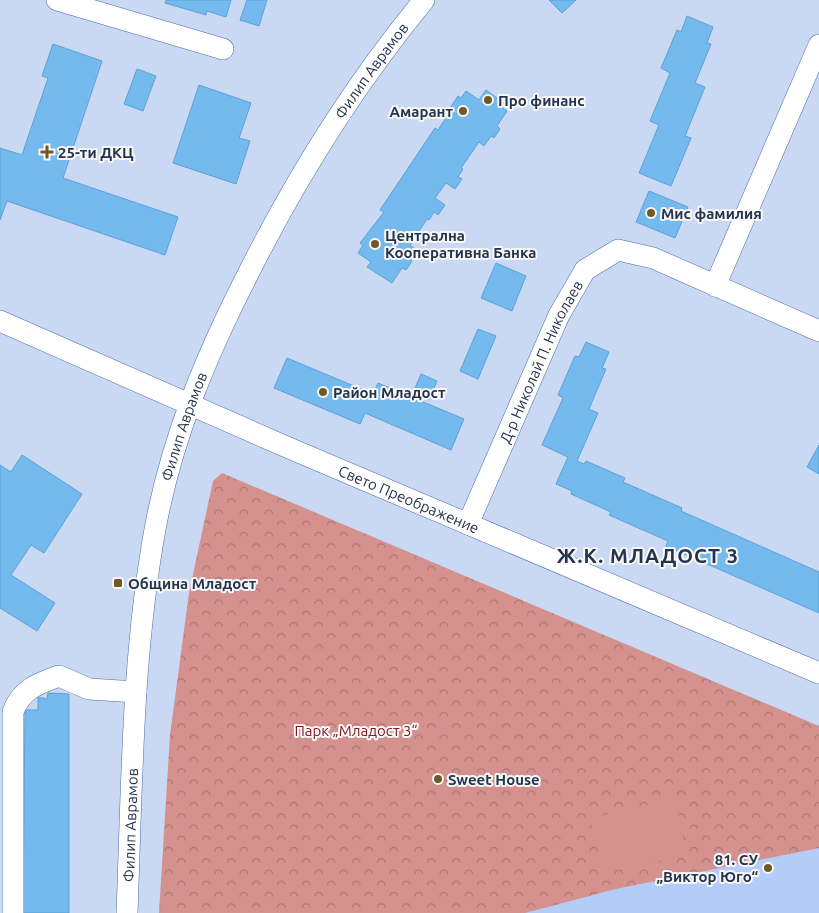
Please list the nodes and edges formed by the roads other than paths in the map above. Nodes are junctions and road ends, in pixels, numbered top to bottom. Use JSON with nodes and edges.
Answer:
{"nodes":[{"id":1,"x":57,"y":0,"type":"edge"},
{"id":2,"x":424,"y":0,"type":"edge"},
{"id":3,"x":819,"y":46,"type":"edge"},
{"id":4,"x":223,"y":49,"type":"dead end"},
{"id":5,"x":715,"y":286,"type":"junction"},
{"id":6,"x":0,"y":321,"type":"edge"},
{"id":7,"x":819,"y":331,"type":"edge"},
{"id":8,"x":189,"y":404,"type":"junction"},
{"id":9,"x":468,"y":524,"type":"junction"},
{"id":10,"x":819,"y":673,"type":"edge"},
{"id":11,"x":136,"y":692,"type":"junction"},
{"id":12,"x":13,"y":913,"type":"edge"},
{"id":13,"x":126,"y":913,"type":"edge"}],
"edges":[{"from":1,"to":4,"type":"street"},
{"from":2,"to":8,"type":"street","name":"Филип Аврамов"},
{"from":3,"to":5,"type":"street"},
{"from":5,"to":7,"type":"street","name":"Д-р Николай П. Николаев"},
{"from":5,"to":9,"type":"street","name":"Д-р Николай П. Николаев"},
{"from":6,"to":8,"type":"street","name":"Свето Преображение"},
{"from":8,"to":9,"type":"street","name":"Свето Преображение"},
{"from":8,"to":11,"type":"street","name":"Филип Аврамов"},
{"from":9,"to":10,"type":"street","name":"Свето Преображение"},
{"from":11,"to":12,"type":"street"},
{"from":11,"to":13,"type":"street","name":"Филип Аврамов"}]}
